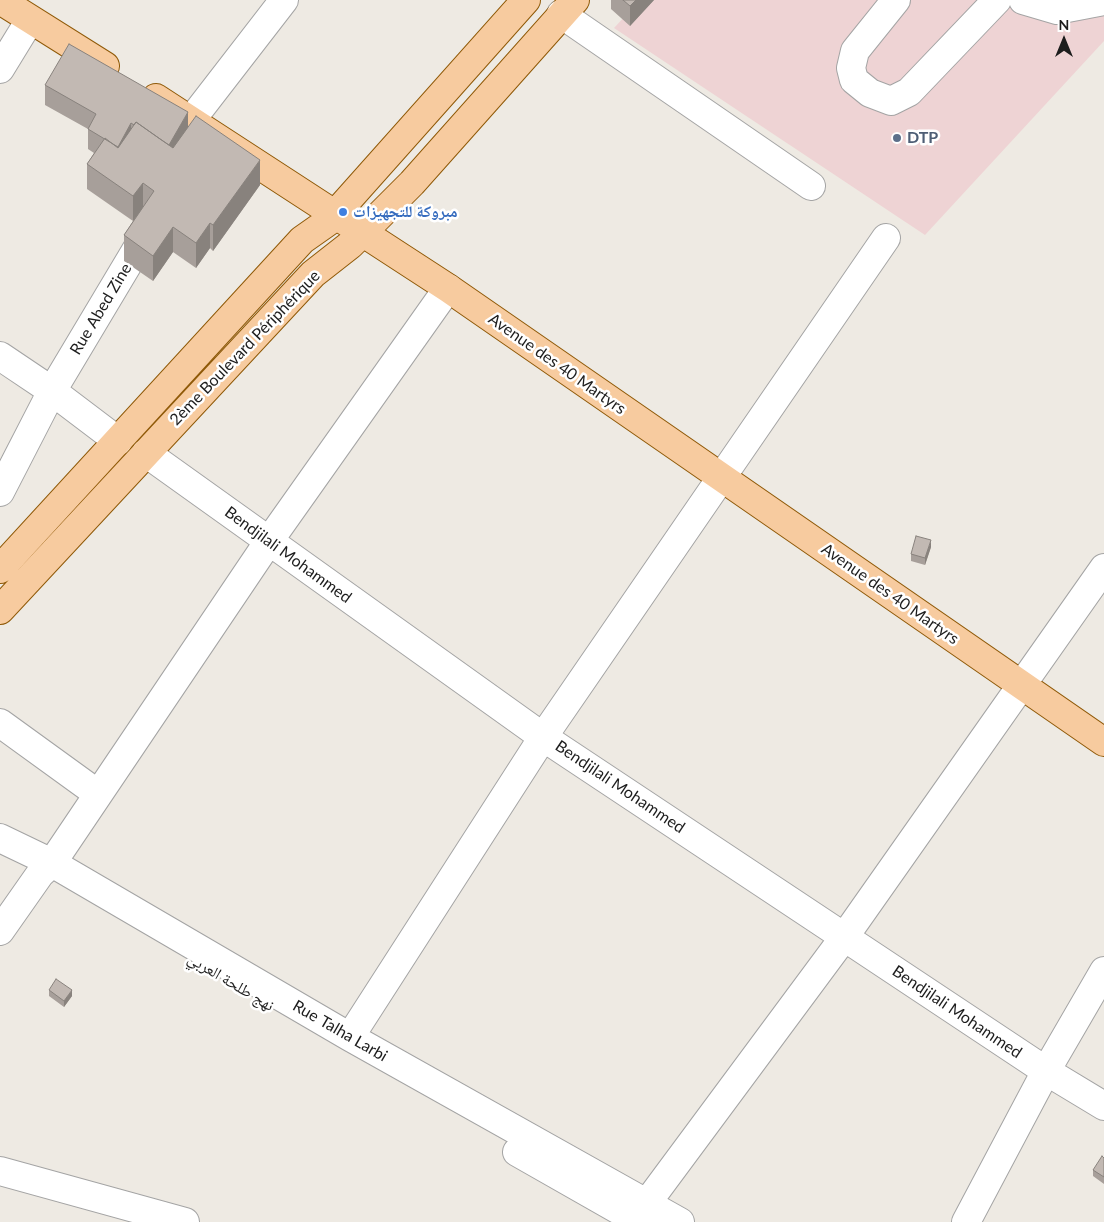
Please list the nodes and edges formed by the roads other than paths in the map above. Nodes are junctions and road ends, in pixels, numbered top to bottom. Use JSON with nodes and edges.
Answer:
{"nodes":[{"id":1,"x":0,"y":0,"type":"edge"},
{"id":2,"x":284,"y":0,"type":"edge"},
{"id":3,"x":526,"y":0,"type":"edge"},
{"id":4,"x":896,"y":0,"type":"edge"},
{"id":5,"x":997,"y":0,"type":"edge"},
{"id":6,"x":1023,"y":0,"type":"edge"},
{"id":7,"x":1089,"y":3,"type":"edge"},
{"id":8,"x":568,"y":7,"type":"edge"},
{"id":9,"x":30,"y":20,"type":"junction"},
{"id":10,"x":0,"y":69,"type":"edge"},
{"id":11,"x":200,"y":125,"type":"junction"},
{"id":12,"x":192,"y":155,"type":"edge"},
{"id":13,"x":811,"y":186,"type":"dead end"},
{"id":14,"x":157,"y":214,"type":"edge"},
{"id":15,"x":335,"y":214,"type":"junction"},
{"id":16,"x":363,"y":232,"type":"junction"},
{"id":17,"x":886,"y":238,"type":"dead end"},
{"id":18,"x":448,"y":288,"type":"junction"},
{"id":19,"x":0,"y":356,"type":"edge"},
{"id":20,"x":52,"y":391,"type":"junction"},
{"id":21,"x":118,"y":441,"type":"junction"},
{"id":22,"x":146,"y":453,"type":"junction"},
{"id":23,"x":722,"y":477,"type":"junction"},
{"id":24,"x":0,"y":492,"type":"edge"},
{"id":25,"x":269,"y":542,"type":"junction"},
{"id":26,"x":0,"y":568,"type":"edge"},
{"id":27,"x":1104,"y":568,"type":"edge"},
{"id":28,"x":0,"y":610,"type":"edge"},
{"id":29,"x":1022,"y":685,"type":"junction"},
{"id":30,"x":0,"y":723,"type":"edge"},
{"id":31,"x":544,"y":736,"type":"junction"},
{"id":32,"x":1104,"y":742,"type":"edge"},
{"id":33,"x":98,"y":794,"type":"junction"},
{"id":34,"x":0,"y":838,"type":"edge"},
{"id":35,"x":0,"y":854,"type":"edge"},
{"id":36,"x":46,"y":868,"type":"junction"},
{"id":37,"x":0,"y":931,"type":"edge"},
{"id":38,"x":845,"y":936,"type":"junction"},
{"id":39,"x":1104,"y":971,"type":"edge"},
{"id":40,"x":350,"y":1037,"type":"junction"},
{"id":41,"x":1046,"y":1071,"type":"junction"},
{"id":42,"x":1104,"y":1106,"type":"edge"},
{"id":43,"x":0,"y":1171,"type":"edge"},
{"id":44,"x":643,"y":1212,"type":"edge"},
{"id":45,"x":185,"y":1222,"type":"edge"},
{"id":46,"x":680,"y":1222,"type":"edge"},
{"id":47,"x":966,"y":1222,"type":"edge"}],
"edges":[{"from":1,"to":9,"type":"main road","name":"Avenue des 40 Martyrs"},
{"from":2,"to":11,"type":"street"},
{"from":3,"to":15,"type":"main road","name":"2ème Boulevard Périphérique"},
{"from":4,"to":5,"type":"street"},
{"from":6,"to":7,"type":"street"},
{"from":8,"to":13,"type":"street"},
{"from":8,"to":16,"type":"main road","name":"2ème Boulevard Périphérique"},
{"from":9,"to":10,"type":"street"},
{"from":9,"to":11,"type":"main road","name":"Avenue des 40 Martyrs"},
{"from":11,"to":12,"type":"street"},
{"from":11,"to":15,"type":"main road","name":"Avenue des 40 Martyrs"},
{"from":14,"to":20,"type":"street","name":"Rue Abed Zine"},
{"from":15,"to":16,"type":"main road","name":"Avenue des 40 Martyrs"},
{"from":15,"to":21,"type":"main road","name":"2ème Boulevard Périphérique"},
{"from":16,"to":18,"type":"main road","name":"Avenue des 40 Martyrs"},
{"from":16,"to":22,"type":"main road","name":"2ème Boulevard Périphérique"},
{"from":17,"to":23,"type":"street"},
{"from":18,"to":23,"type":"main road","name":"Avenue des 40 Martyrs"},
{"from":18,"to":25,"type":"street"},
{"from":19,"to":20,"type":"street"},
{"from":20,"to":21,"type":"street"},
{"from":20,"to":24,"type":"street","name":"Rue Abed Zine"},
{"from":21,"to":26,"type":"main road","name":"2ème Boulevard Périphérique"},
{"from":22,"to":25,"type":"street","name":"Bendjilali Mohammed"},
{"from":22,"to":28,"type":"main road","name":"2ème Boulevard Périphérique"},
{"from":23,"to":29,"type":"main road","name":"Avenue des 40 Martyrs"},
{"from":23,"to":31,"type":"street"},
{"from":25,"to":31,"type":"street","name":"Bendjilali Mohammed"},
{"from":25,"to":33,"type":"street"},
{"from":27,"to":29,"type":"street"},
{"from":29,"to":32,"type":"main road","name":"Avenue des 40 Martyrs"},
{"from":29,"to":38,"type":"street"},
{"from":30,"to":33,"type":"street"},
{"from":31,"to":38,"type":"street","name":"Bendjilali Mohammed"},
{"from":31,"to":40,"type":"street"},
{"from":33,"to":36,"type":"street"},
{"from":34,"to":36,"type":"street","name":"Rue Talha Larbi"},
{"from":35,"to":36,"type":"street","name":"نهج طلحة العربي"},
{"from":36,"to":37,"type":"street"},
{"from":36,"to":40,"type":"street","name":"Rue Talha Larbi"},
{"from":36,"to":44,"type":"street","name":"نهج طلحة العربي"},
{"from":38,"to":41,"type":"street","name":"Bendjilali Mohammed"},
{"from":38,"to":44,"type":"street"},
{"from":39,"to":41,"type":"street"},
{"from":40,"to":44,"type":"street","name":"Rue Talha Larbi"},
{"from":41,"to":42,"type":"street","name":"Bendjilali Mohammed"},
{"from":41,"to":47,"type":"street"},
{"from":43,"to":45,"type":"street"},
{"from":44,"to":46,"type":"street","name":"Rue Talha Larbi"}]}
